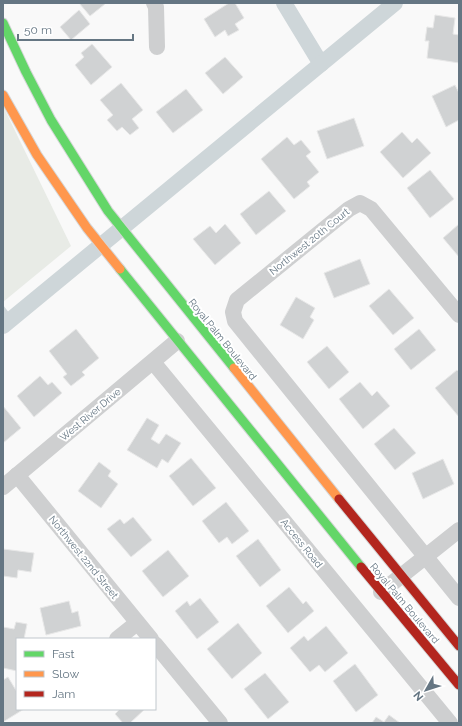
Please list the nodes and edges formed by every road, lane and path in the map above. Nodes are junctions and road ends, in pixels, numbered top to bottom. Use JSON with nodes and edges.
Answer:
{"nodes":[{"id":1,"x":154,"y":3,"type":"edge"},
{"id":2,"x":3,"y":23,"type":"edge"},
{"id":3,"x":157,"y":47,"type":"dead end"},
{"id":4,"x":3,"y":95,"type":"edge"},
{"id":5,"x":459,"y":315,"type":"edge"},
{"id":6,"x":177,"y":342,"type":"junction"},
{"id":7,"x":154,"y":362,"type":"junction"},
{"id":8,"x":17,"y":475,"type":"junction"},
{"id":9,"x":3,"y":487,"type":"edge"},
{"id":10,"x":459,"y":530,"type":"edge"},
{"id":11,"x":426,"y":557,"type":"junction"},
{"id":12,"x":401,"y":577,"type":"junction"},
{"id":13,"x":381,"y":592,"type":"junction"},
{"id":14,"x":459,"y":598,"type":"edge"},
{"id":15,"x":137,"y":623,"type":"junction"},
{"id":16,"x":118,"y":638,"type":"edge"},
{"id":17,"x":150,"y":638,"type":"edge"},
{"id":18,"x":156,"y":645,"type":"edge"},
{"id":19,"x":459,"y":646,"type":"edge"},
{"id":20,"x":459,"y":685,"type":"edge"},
{"id":21,"x":220,"y":723,"type":"edge"},
{"id":22,"x":450,"y":723,"type":"edge"}],
"edges":[{"from":1,"to":3,"type":"street"},
{"from":2,"to":12,"type":"main road","name":"Royal Palm Boulevard"},
{"from":4,"to":6,"type":"main road","name":"Royal Palm Boulevard"},
{"from":5,"to":11,"type":"street","name":"Northwest 20th Court"},
{"from":6,"to":7,"type":"street","name":"West River Drive"},
{"from":6,"to":13,"type":"main road","name":"Royal Palm Boulevard"},
{"from":7,"to":8,"type":"street","name":"West River Drive"},
{"from":7,"to":22,"type":"street","name":"Access Road"},
{"from":8,"to":9,"type":"street","name":"West River Drive"},
{"from":8,"to":15,"type":"street","name":"Northwest 22nd Street"},
{"from":10,"to":11,"type":"street"},
{"from":11,"to":12,"type":"street"},
{"from":11,"to":14,"type":"street"},
{"from":12,"to":13,"type":"street"},
{"from":12,"to":19,"type":"main road","name":"Royal Palm Boulevard"},
{"from":13,"to":20,"type":"main road","name":"Royal Palm Boulevard"},
{"from":15,"to":16,"type":"street"},
{"from":15,"to":17,"type":"street","name":"Northwest 22nd Street"},
{"from":18,"to":21,"type":"street"}]}
